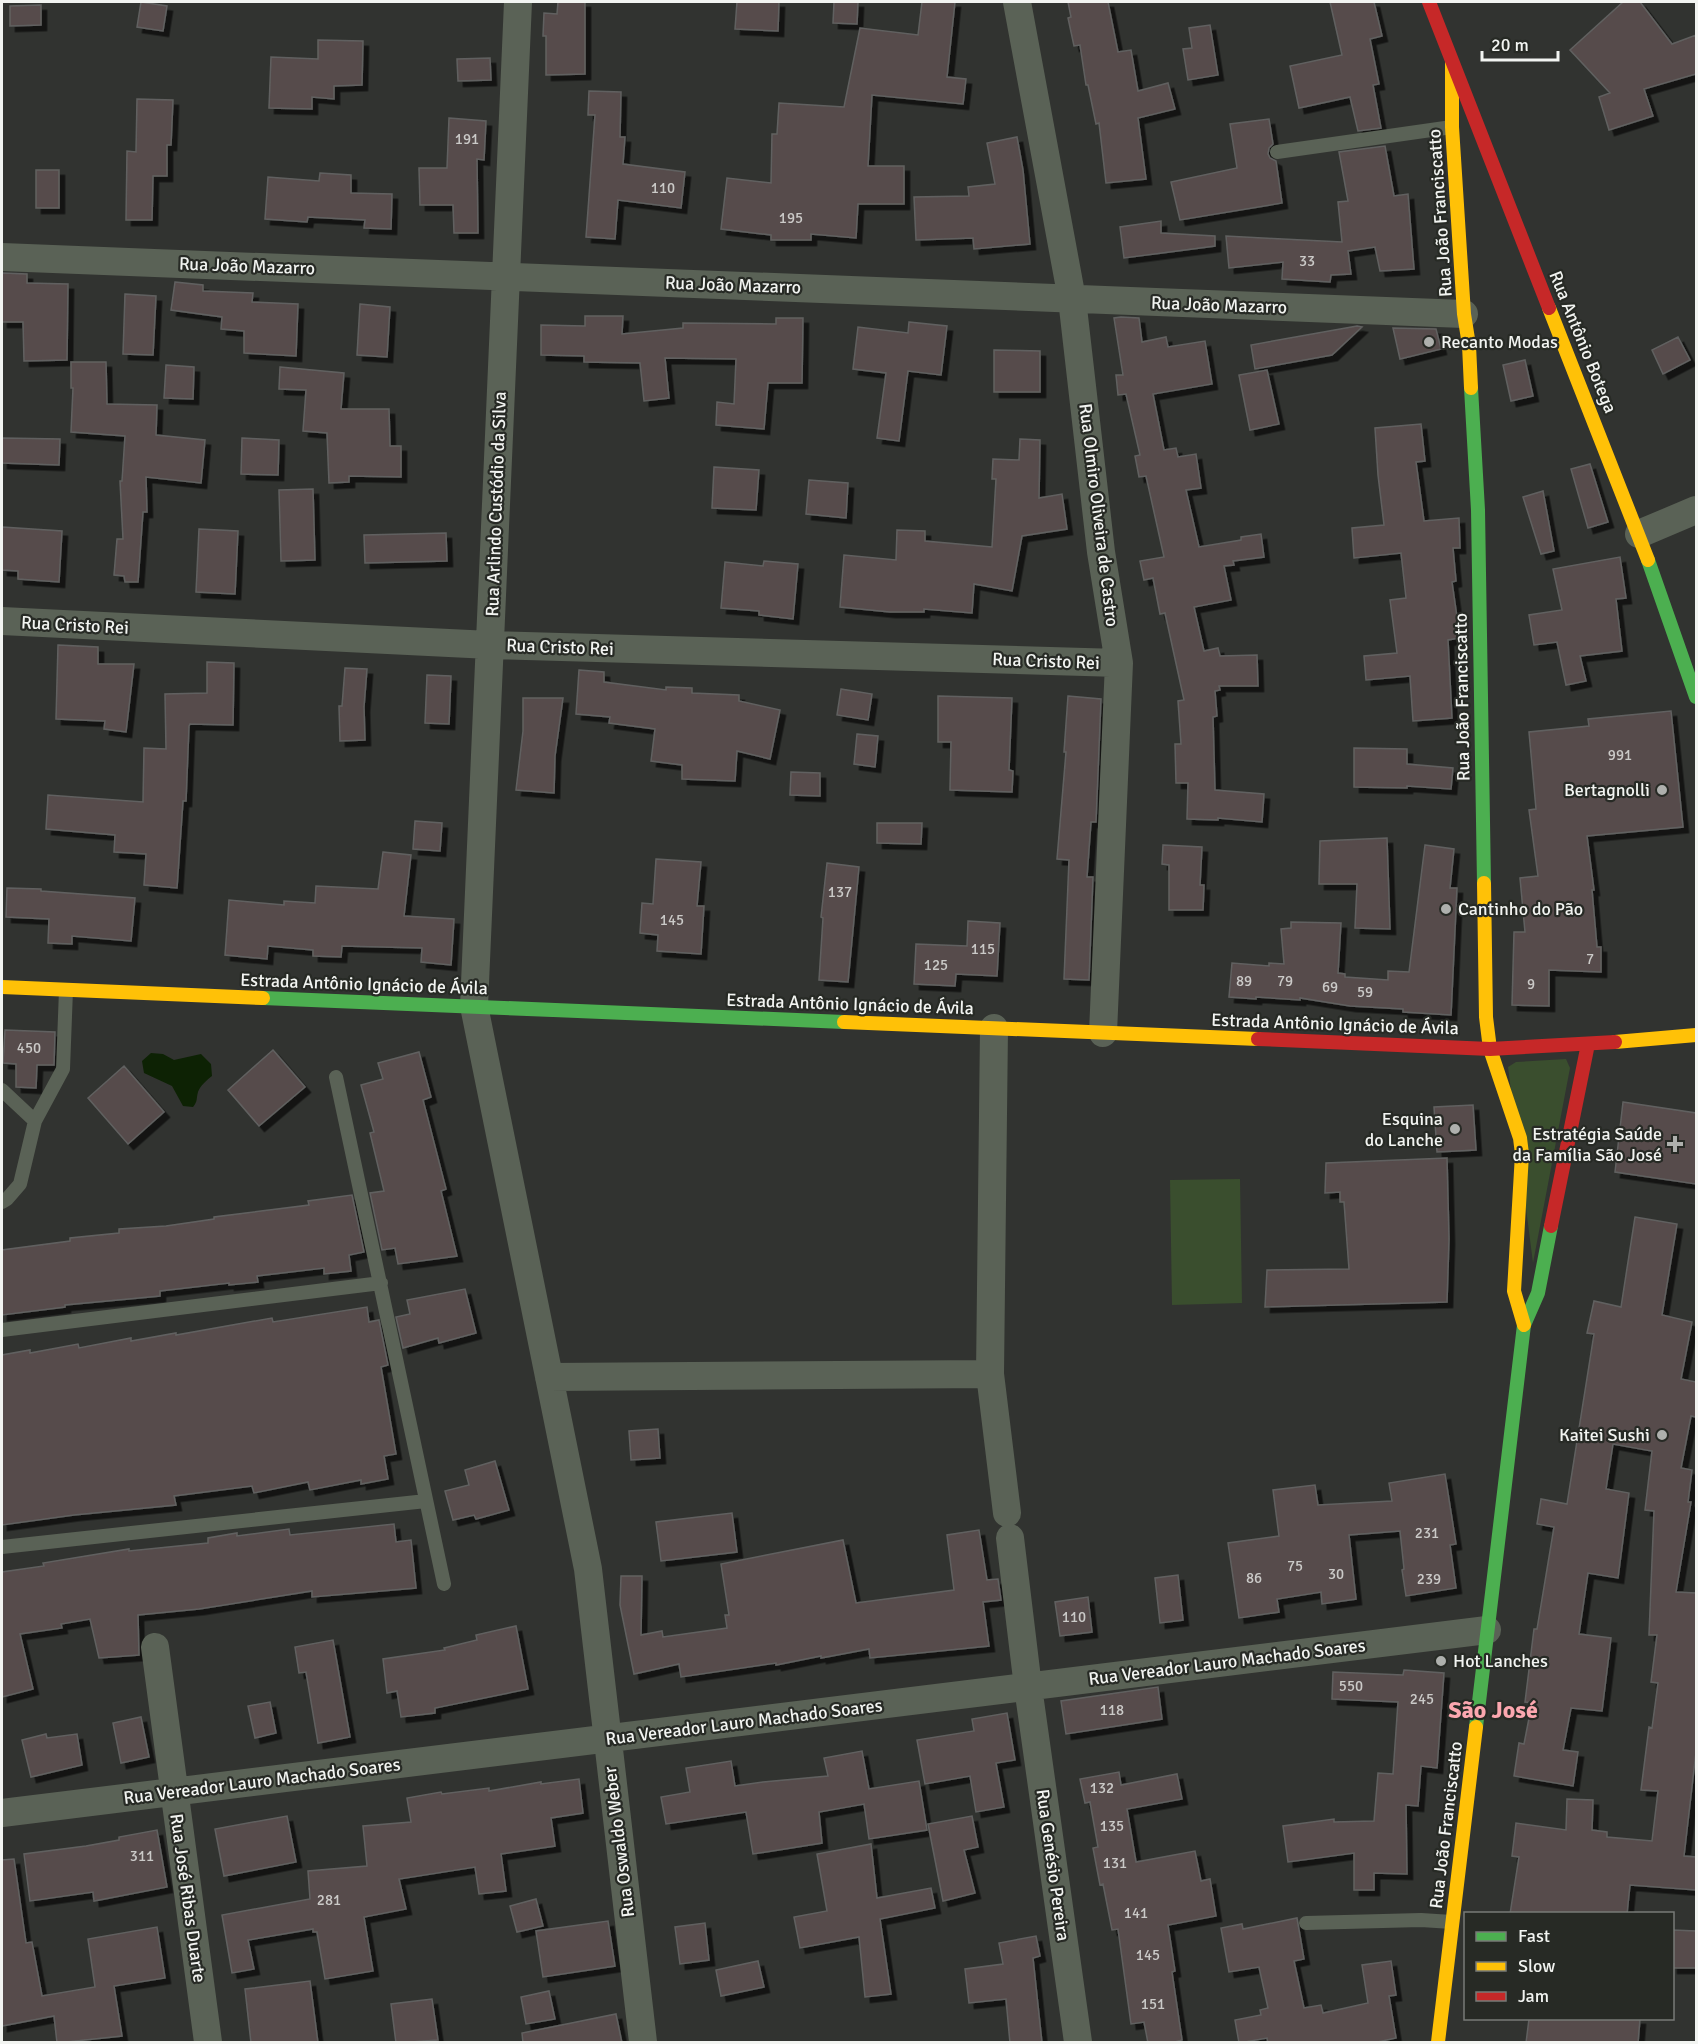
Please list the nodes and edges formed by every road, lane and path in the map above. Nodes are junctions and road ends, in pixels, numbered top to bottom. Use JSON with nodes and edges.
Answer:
{"nodes":[{"id":1,"x":518,"y":2,"type":"edge"},
{"id":2,"x":1017,"y":2,"type":"edge"},
{"id":3,"x":1430,"y":2,"type":"edge"},
{"id":4,"x":1452,"y":63,"type":"junction"},
{"id":5,"x":1452,"y":127,"type":"junction"},
{"id":6,"x":1277,"y":152,"type":"dead end"},
{"id":7,"x":2,"y":257,"type":"edge"},
{"id":8,"x":505,"y":276,"type":"junction"},
{"id":9,"x":1072,"y":299,"type":"junction"},
{"id":10,"x":1464,"y":314,"type":"junction"},
{"id":11,"x":1696,"y":510,"type":"edge"},
{"id":12,"x":1639,"y":534,"type":"junction"},
{"id":13,"x":2,"y":621,"type":"edge"},
{"id":14,"x":490,"y":645,"type":"junction"},
{"id":15,"x":1119,"y":663,"type":"junction"},
{"id":16,"x":1696,"y":697,"type":"edge"},
{"id":17,"x":2,"y":987,"type":"edge"},
{"id":18,"x":66,"y":989,"type":"junction"},
{"id":19,"x":474,"y":1006,"type":"junction"},
{"id":20,"x":994,"y":1028,"type":"junction"},
{"id":21,"x":1103,"y":1033,"type":"junction"},
{"id":22,"x":1696,"y":1035,"type":"edge"},
{"id":23,"x":1588,"y":1044,"type":"junction"},
{"id":24,"x":1490,"y":1049,"type":"junction"},
{"id":25,"x":336,"y":1077,"type":"dead end"},
{"id":26,"x":2,"y":1090,"type":"edge"},
{"id":27,"x":34,"y":1121,"type":"junction"},
{"id":28,"x":2,"y":1202,"type":"edge"},
{"id":29,"x":381,"y":1283,"type":"junction"},
{"id":30,"x":1524,"y":1325,"type":"junction"},
{"id":31,"x":2,"y":1330,"type":"edge"},
{"id":32,"x":990,"y":1374,"type":"junction"},
{"id":33,"x":549,"y":1377,"type":"junction"},
{"id":34,"x":426,"y":1501,"type":"junction"},
{"id":35,"x":2,"y":1547,"type":"edge"},
{"id":36,"x":444,"y":1584,"type":"dead end"},
{"id":37,"x":1487,"y":1630,"type":"junction"},
{"id":38,"x":155,"y":1647,"type":"dead end"},
{"id":39,"x":1028,"y":1687,"type":"junction"},
{"id":40,"x":607,"y":1738,"type":"junction"},
{"id":41,"x":174,"y":1792,"type":"junction"},
{"id":42,"x":2,"y":1813,"type":"edge"},
{"id":43,"x":1452,"y":1922,"type":"junction"},
{"id":44,"x":1306,"y":1923,"type":"dead end"},
{"id":45,"x":208,"y":2043,"type":"edge"},
{"id":46,"x":643,"y":2043,"type":"edge"},
{"id":47,"x":1078,"y":2043,"type":"edge"},
{"id":48,"x":1438,"y":2043,"type":"edge"}],
"edges":[{"from":1,"to":8,"type":"street","name":"Rua Arlindo Custódio da Silva"},
{"from":2,"to":9,"type":"street","name":"Rua Olmiro Oliveira de Castro"},
{"from":3,"to":4,"type":"street","name":"Rua Antônio Botega"},
{"from":4,"to":5,"type":"street","name":"Rua João Franciscatto"},
{"from":4,"to":12,"type":"street","name":"Rua Antônio Botega"},
{"from":5,"to":6,"type":"lane"},
{"from":5,"to":10,"type":"street","name":"Rua João Franciscatto"},
{"from":7,"to":8,"type":"street","name":"Rua João Mazarro"},
{"from":8,"to":9,"type":"street","name":"Rua João Mazarro"},
{"from":8,"to":14,"type":"street","name":"Rua Arlindo Custódio da Silva"},
{"from":9,"to":10,"type":"street","name":"Rua João Mazarro"},
{"from":9,"to":15,"type":"street","name":"Rua Olmiro Oliveira de Castro"},
{"from":10,"to":24,"type":"street","name":"Rua João Franciscatto"},
{"from":11,"to":12,"type":"street"},
{"from":12,"to":16,"type":"street","name":"Rua Antônio Botega"},
{"from":13,"to":14,"type":"street","name":"Rua Cristo Rei"},
{"from":14,"to":15,"type":"street","name":"Rua Cristo Rei"},
{"from":14,"to":19,"type":"street","name":"Rua Arlindo Custódio da Silva"},
{"from":15,"to":21,"type":"street","name":"Rua Olmiro Oliveira de Castro"},
{"from":17,"to":18,"type":"street","name":"Estrada Antônio Ignácio de Ávila"},
{"from":18,"to":19,"type":"street","name":"Estrada Antônio Ignácio de Ávila"},
{"from":18,"to":27,"type":"lane"},
{"from":19,"to":20,"type":"street","name":"Estrada Antônio Ignácio de Ávila"},
{"from":19,"to":33,"type":"street","name":"Rua Arlindo Custódio da Silva"},
{"from":20,"to":21,"type":"street","name":"Estrada Antônio Ignácio de Ávila"},
{"from":20,"to":32,"type":"street","name":"Rua Genésio Pereira"},
{"from":21,"to":24,"type":"street","name":"Estrada Antônio Ignácio de Ávila"},
{"from":22,"to":23,"type":"street","name":"Estrada Antônio Ignácio de Ávila"},
{"from":23,"to":24,"type":"street","name":"Estrada Antônio Ignácio de Ávila"},
{"from":23,"to":30,"type":"street","name":"Rua João Franciscatto"},
{"from":24,"to":30,"type":"street","name":"Rua João Franciscatto"},
{"from":25,"to":29,"type":"lane"},
{"from":26,"to":27,"type":"lane"},
{"from":27,"to":28,"type":"lane"},
{"from":29,"to":31,"type":"lane"},
{"from":29,"to":34,"type":"lane"},
{"from":30,"to":37,"type":"street","name":"Rua João Franciscatto"},
{"from":32,"to":33,"type":"street"},
{"from":32,"to":39,"type":"street","name":"Rua Genésio Pereira"},
{"from":33,"to":40,"type":"street","name":"Rua Oswaldo Weber"},
{"from":34,"to":35,"type":"lane"},
{"from":34,"to":36,"type":"lane"},
{"from":37,"to":39,"type":"street","name":"Rua Vereador Lauro Machado Soares"},
{"from":37,"to":43,"type":"street","name":"Rua João Franciscatto"},
{"from":38,"to":41,"type":"street","name":"Rua José Ribas Duarte"},
{"from":39,"to":40,"type":"street","name":"Rua Vereador Lauro Machado Soares"},
{"from":39,"to":47,"type":"street","name":"Rua Genésio Pereira"},
{"from":40,"to":41,"type":"street","name":"Rua Vereador Lauro Machado Soares"},
{"from":40,"to":46,"type":"street","name":"Rua Oswaldo Weber"},
{"from":41,"to":42,"type":"street","name":"Rua Vereador Lauro Machado Soares"},
{"from":41,"to":45,"type":"street","name":"Rua José Ribas Duarte"},
{"from":43,"to":44,"type":"lane"},
{"from":43,"to":48,"type":"street","name":"Rua João Franciscatto"}]}
